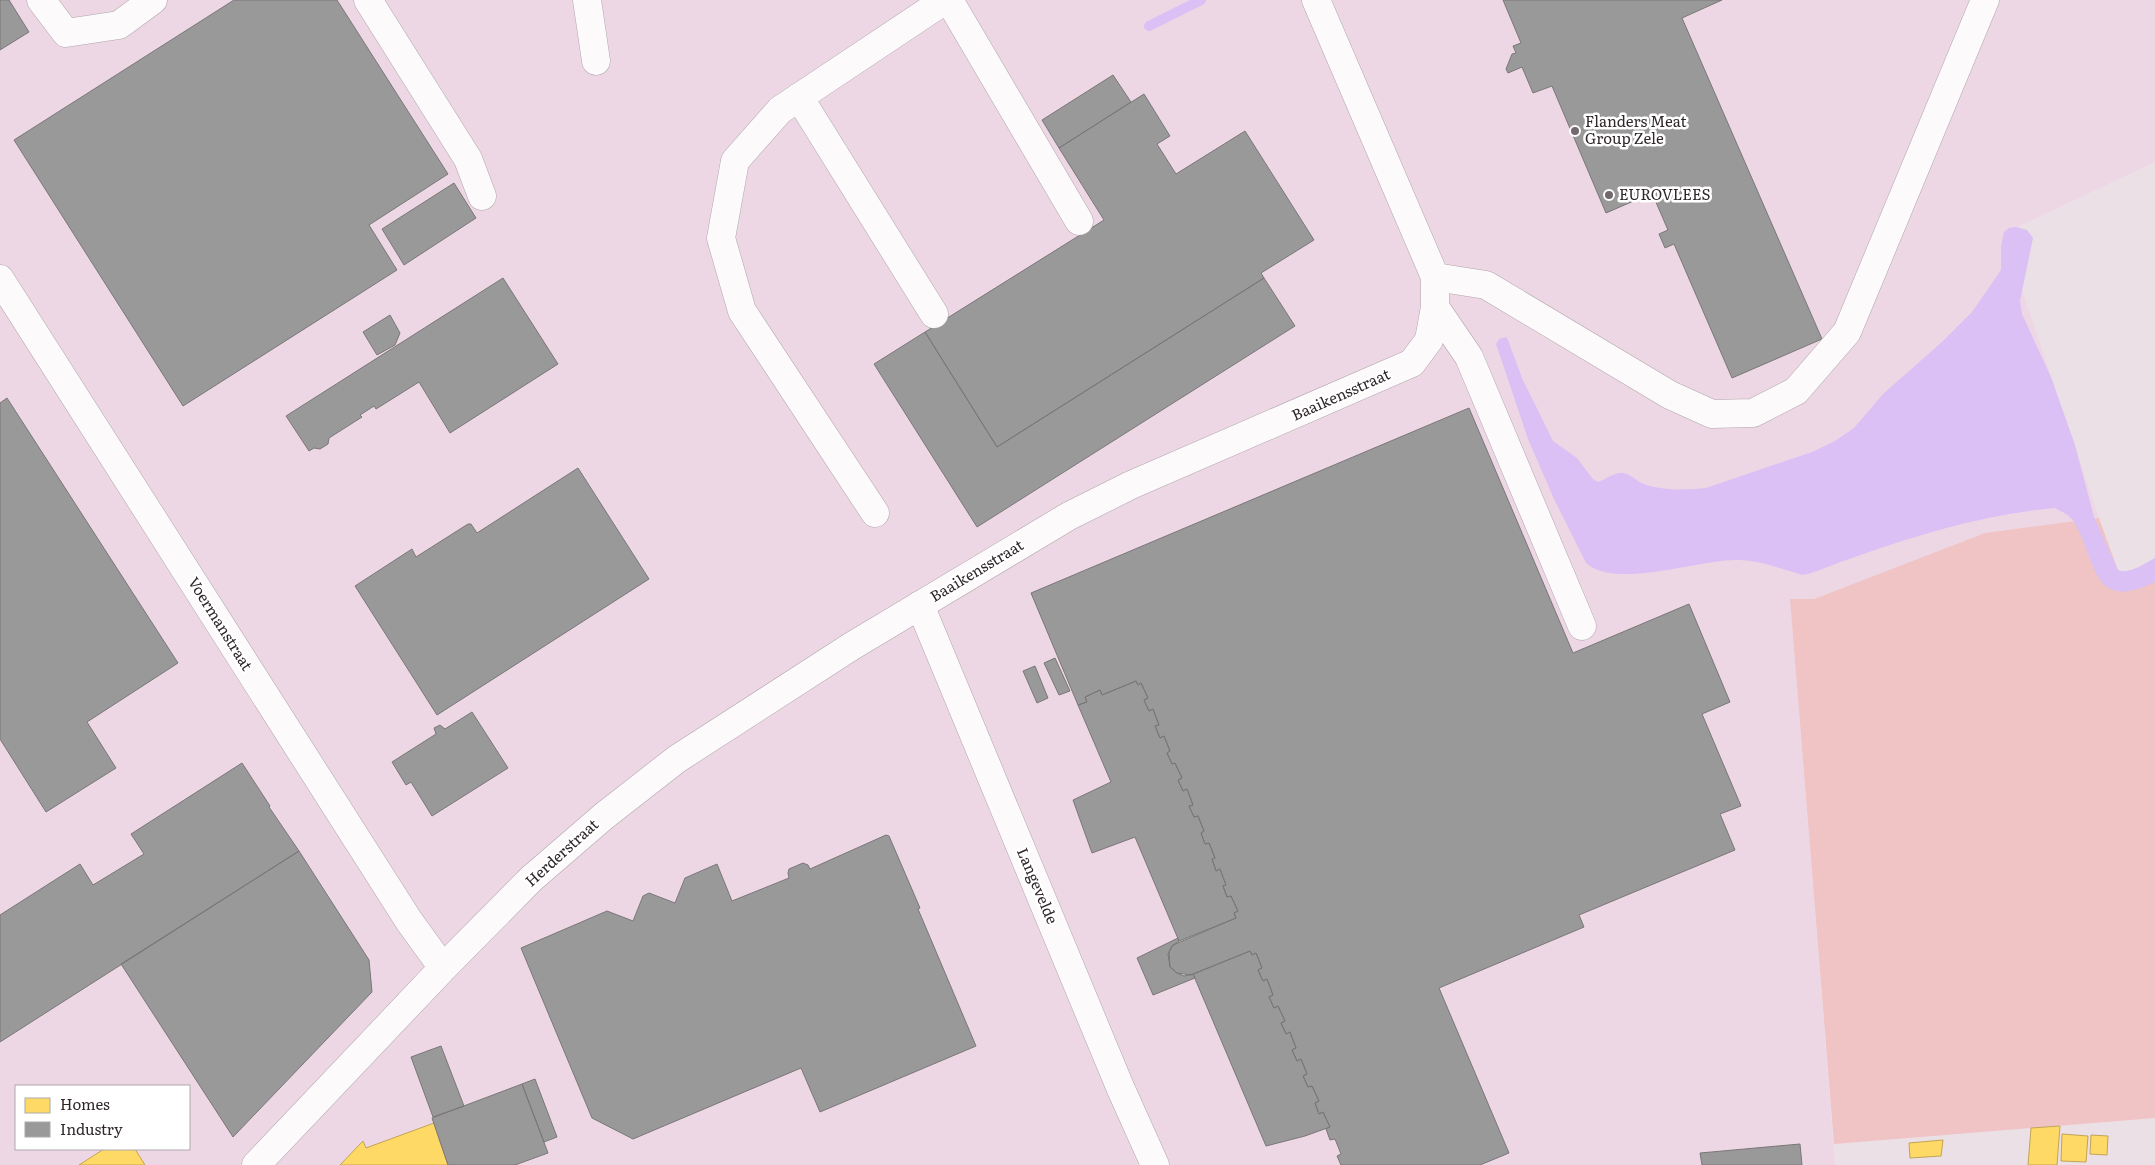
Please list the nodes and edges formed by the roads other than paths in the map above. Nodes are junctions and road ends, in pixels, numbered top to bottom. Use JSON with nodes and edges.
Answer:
{"nodes":[{"id":1,"x":41,"y":0,"type":"edge"},
{"id":2,"x":153,"y":0,"type":"edge"},
{"id":3,"x":368,"y":0,"type":"edge"},
{"id":4,"x":587,"y":0,"type":"edge"},
{"id":5,"x":947,"y":0,"type":"edge"},
{"id":6,"x":1316,"y":0,"type":"edge"},
{"id":7,"x":1985,"y":0,"type":"edge"},
{"id":8,"x":596,"y":61,"type":"dead end"},
{"id":9,"x":799,"y":98,"type":"junction"},
{"id":10,"x":482,"y":196,"type":"dead end"},
{"id":11,"x":1078,"y":221,"type":"dead end"},
{"id":12,"x":1435,"y":277,"type":"junction"},
{"id":13,"x":0,"y":279,"type":"edge"},
{"id":14,"x":1434,"y":306,"type":"junction"},
{"id":15,"x":934,"y":314,"type":"dead end"},
{"id":16,"x":875,"y":513,"type":"dead end"},
{"id":17,"x":920,"y":606,"type":"junction"},
{"id":18,"x":1582,"y":626,"type":"dead end"},
{"id":19,"x":443,"y":968,"type":"junction"},
{"id":20,"x":256,"y":1165,"type":"edge"},
{"id":21,"x":1155,"y":1165,"type":"edge"}],
"edges":[{"from":1,"to":2,"type":"street"},
{"from":3,"to":10,"type":"street"},
{"from":4,"to":8,"type":"street"},
{"from":5,"to":9,"type":"street"},
{"from":5,"to":11,"type":"street"},
{"from":6,"to":12,"type":"street","name":"Baaikensstraat"},
{"from":7,"to":12,"type":"street"},
{"from":9,"to":15,"type":"street"},
{"from":9,"to":16,"type":"street"},
{"from":12,"to":14,"type":"street","name":"Baaikensstraat"},
{"from":13,"to":19,"type":"street","name":"Voermanstraat"},
{"from":14,"to":17,"type":"street","name":"Baaikensstraat"},
{"from":14,"to":18,"type":"street"},
{"from":17,"to":19,"type":"street","name":"Herderstraat"},
{"from":17,"to":21,"type":"street","name":"Langevelde"},
{"from":19,"to":20,"type":"street","name":"Herderstraat"}]}
